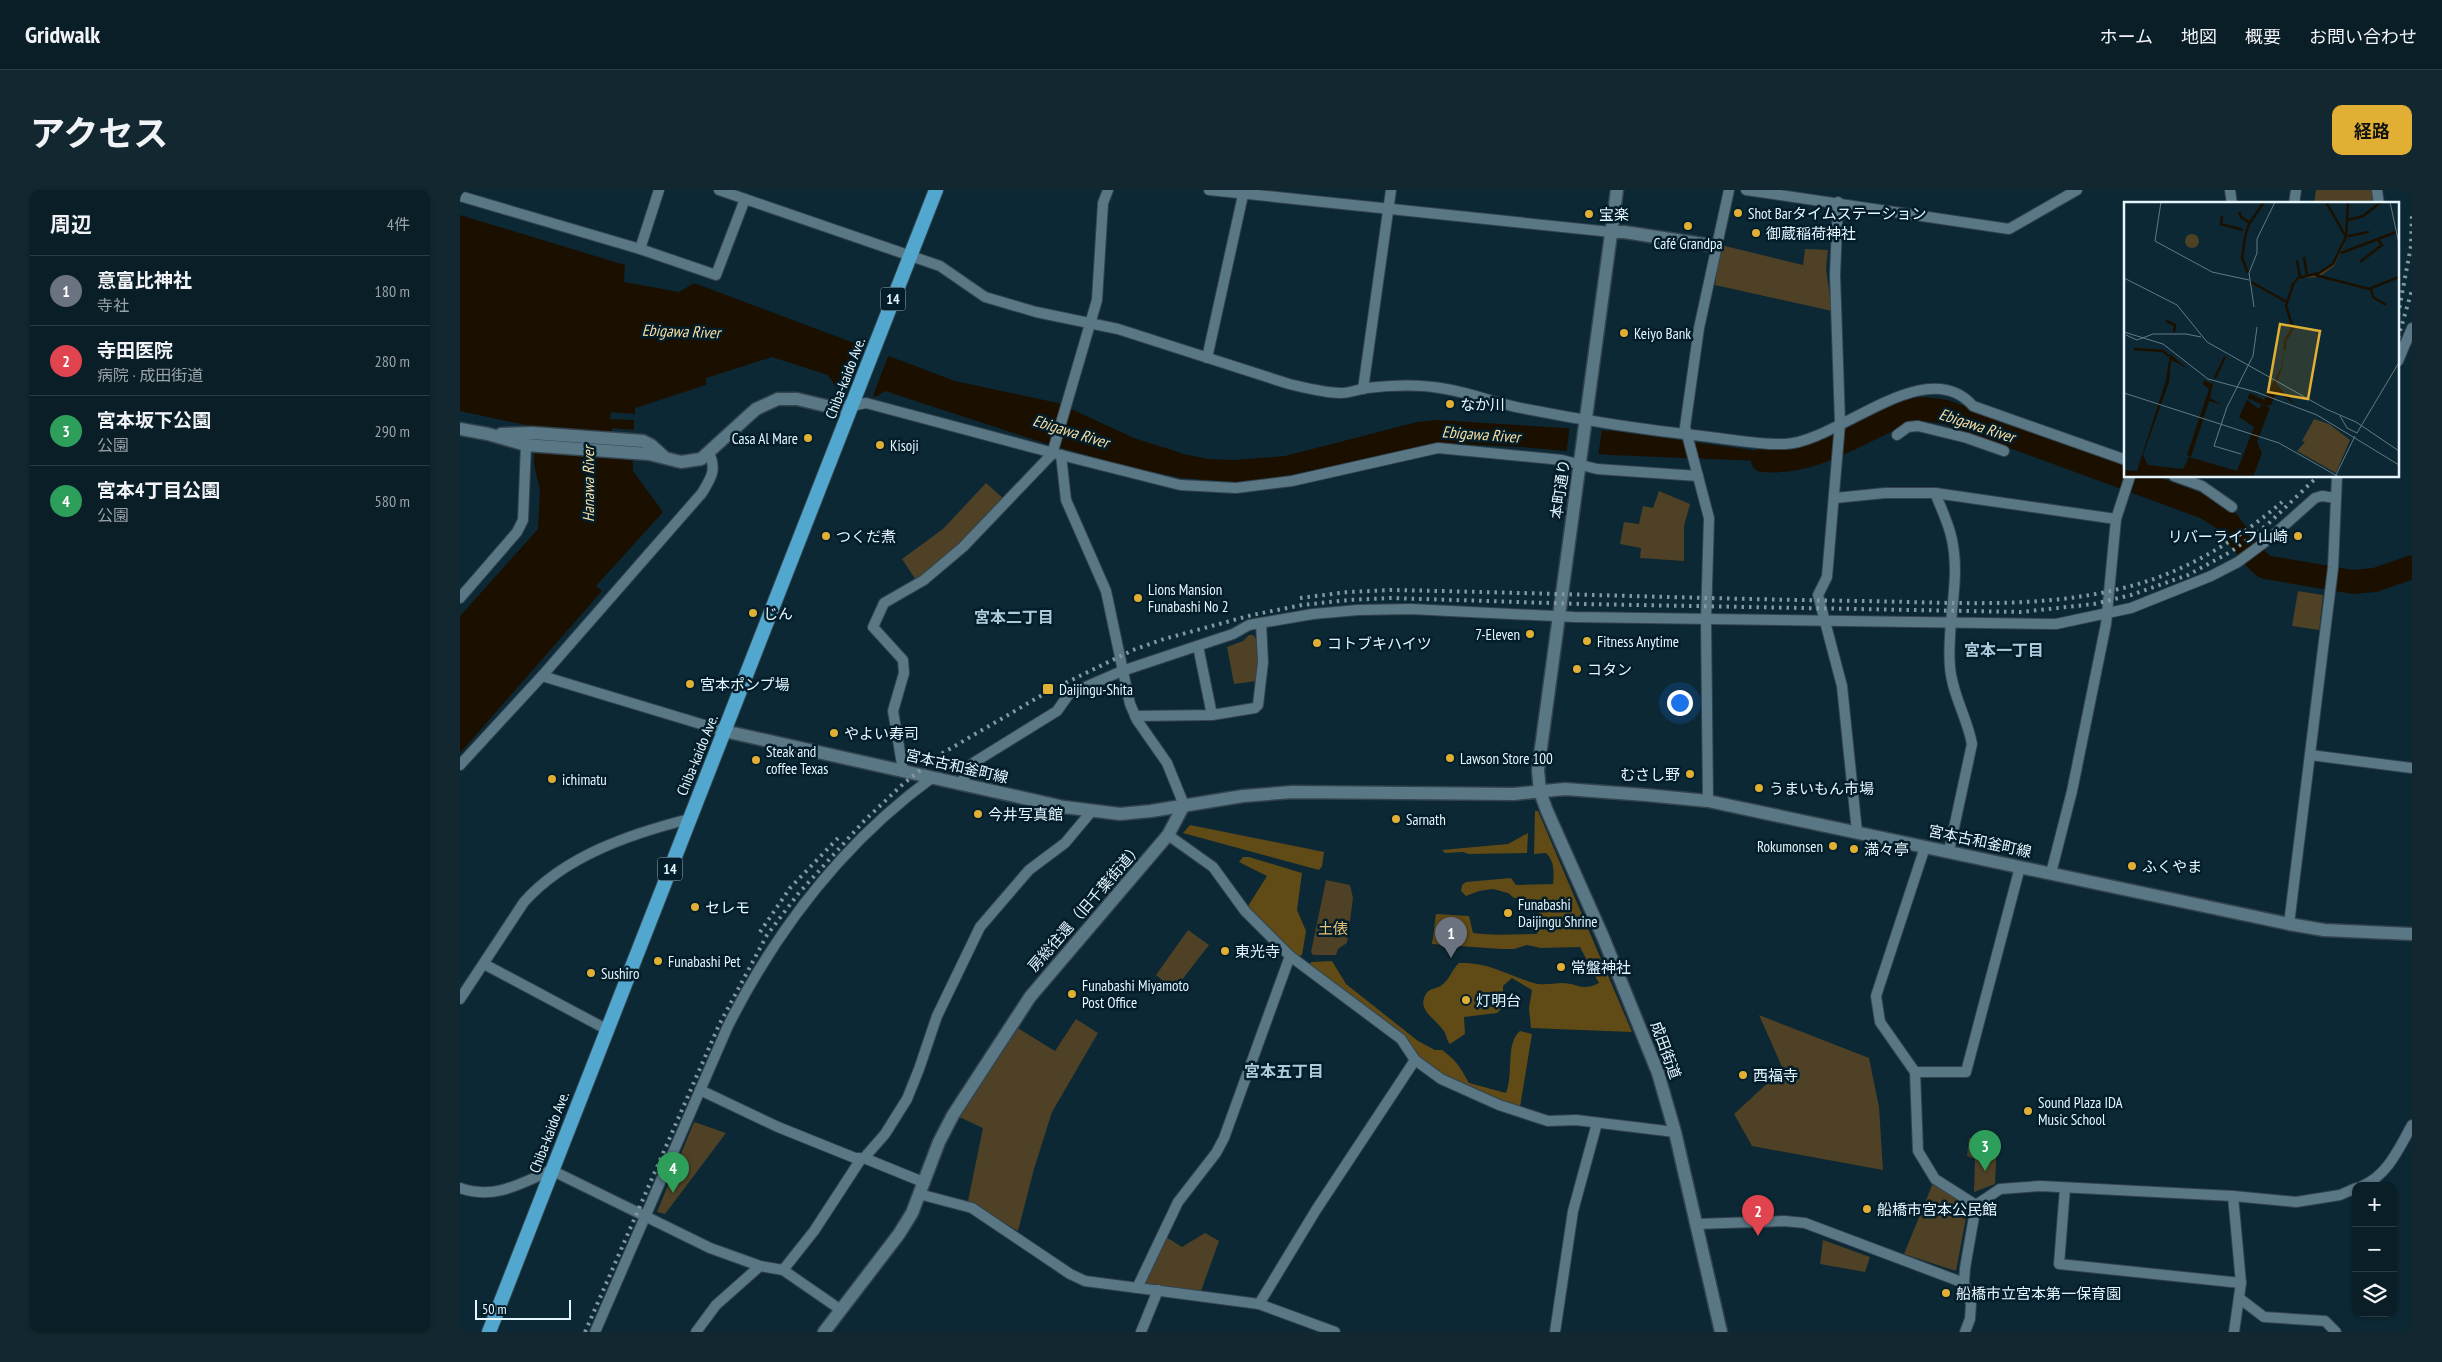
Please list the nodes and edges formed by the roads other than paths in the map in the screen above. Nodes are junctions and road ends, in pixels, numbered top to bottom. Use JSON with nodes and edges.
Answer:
{"nodes":[{"id":1,"x":659,"y":190,"type":"edge"},
{"id":2,"x":719,"y":190,"type":"edge"},
{"id":3,"x":936,"y":190,"type":"edge"},
{"id":4,"x":1108,"y":190,"type":"edge"},
{"id":5,"x":1209,"y":190,"type":"edge"},
{"id":6,"x":1390,"y":190,"type":"edge"},
{"id":7,"x":1617,"y":190,"type":"edge"},
{"id":8,"x":1729,"y":190,"type":"edge"},
{"id":9,"x":1746,"y":190,"type":"edge"},
{"id":10,"x":2077,"y":190,"type":"edge"},
{"id":11,"x":1242,"y":195,"type":"junction"},
{"id":12,"x":460,"y":196,"type":"edge"},
{"id":13,"x":746,"y":199,"type":"junction"},
{"id":14,"x":1838,"y":202,"type":"junction"},
{"id":15,"x":1388,"y":208,"type":"junction"},
{"id":16,"x":1611,"y":232,"type":"junction"},
{"id":17,"x":1716,"y":246,"type":"junction"},
{"id":18,"x":640,"y":249,"type":"junction"},
{"id":19,"x":910,"y":254,"type":"junction"},
{"id":20,"x":1092,"y":323,"type":"junction"},
{"id":21,"x":2412,"y":328,"type":"edge"},
{"id":22,"x":2400,"y":355,"type":"edge"},
{"id":23,"x":1207,"y":358,"type":"junction"},
{"id":24,"x":1364,"y":389,"type":"junction"},
{"id":25,"x":858,"y":401,"type":"junction"},
{"id":26,"x":1585,"y":423,"type":"junction"},
{"id":27,"x":1840,"y":426,"type":"junction"},
{"id":28,"x":460,"y":429,"type":"edge"},
{"id":29,"x":1897,"y":434,"type":"dead end"},
{"id":30,"x":1687,"y":437,"type":"junction"},
{"id":31,"x":530,"y":441,"type":"junction"},
{"id":32,"x":1056,"y":451,"type":"junction"},
{"id":33,"x":2004,"y":451,"type":"dead end"},
{"id":34,"x":709,"y":453,"type":"junction"},
{"id":35,"x":2124,"y":459,"type":"edge"},
{"id":36,"x":1580,"y":460,"type":"junction"},
{"id":37,"x":1698,"y":476,"type":"junction"},
{"id":38,"x":2129,"y":478,"type":"edge"},
{"id":39,"x":2180,"y":478,"type":"edge"},
{"id":40,"x":2337,"y":478,"type":"edge"},
{"id":41,"x":1935,"y":493,"type":"junction"},
{"id":42,"x":1835,"y":498,"type":"junction"},
{"id":43,"x":2336,"y":498,"type":"junction"},
{"id":44,"x":2232,"y":507,"type":"dead end"},
{"id":45,"x":2116,"y":519,"type":"junction"},
{"id":46,"x":460,"y":598,"type":"edge"},
{"id":47,"x":2105,"y":615,"type":"junction"},
{"id":48,"x":1559,"y":617,"type":"junction"},
{"id":49,"x":1706,"y":620,"type":"junction"},
{"id":50,"x":1824,"y":622,"type":"junction"},
{"id":51,"x":1261,"y":623,"type":"junction"},
{"id":52,"x":1950,"y":623,"type":"junction"},
{"id":53,"x":1198,"y":646,"type":"junction"},
{"id":54,"x":1122,"y":671,"type":"junction"},
{"id":55,"x":542,"y":676,"type":"junction"},
{"id":56,"x":1212,"y":715,"type":"junction"},
{"id":57,"x":1135,"y":716,"type":"junction"},
{"id":58,"x":724,"y":731,"type":"junction"},
{"id":59,"x":2310,"y":755,"type":"junction"},
{"id":60,"x":460,"y":765,"type":"edge"},
{"id":61,"x":2412,"y":768,"type":"edge"},
{"id":62,"x":903,"y":770,"type":"junction"},
{"id":63,"x":933,"y":777,"type":"junction"},
{"id":64,"x":961,"y":783,"type":"junction"},
{"id":65,"x":1540,"y":792,"type":"junction"},
{"id":66,"x":1708,"y":801,"type":"junction"},
{"id":67,"x":1184,"y":805,"type":"junction"},
{"id":68,"x":1091,"y":812,"type":"junction"},
{"id":69,"x":689,"y":819,"type":"junction"},
{"id":70,"x":1858,"y":832,"type":"junction"},
{"id":71,"x":1168,"y":835,"type":"junction"},
{"id":72,"x":1924,"y":847,"type":"junction"},
{"id":73,"x":1949,"y":851,"type":"junction"},
{"id":74,"x":2020,"y":867,"type":"junction"},
{"id":75,"x":2051,"y":873,"type":"junction"},
{"id":76,"x":2289,"y":924,"type":"junction"},
{"id":77,"x":2412,"y":934,"type":"edge"},
{"id":78,"x":1290,"y":956,"type":"junction"},
{"id":79,"x":484,"y":964,"type":"junction"},
{"id":80,"x":460,"y":999,"type":"edge"},
{"id":81,"x":606,"y":1029,"type":"junction"},
{"id":82,"x":1415,"y":1060,"type":"junction"},
{"id":83,"x":1915,"y":1072,"type":"junction"},
{"id":84,"x":700,"y":1090,"type":"junction"},
{"id":85,"x":1597,"y":1123,"type":"junction"},
{"id":86,"x":2412,"y":1125,"type":"edge"},
{"id":87,"x":1675,"y":1132,"type":"junction"},
{"id":88,"x":862,"y":1158,"type":"junction"},
{"id":89,"x":551,"y":1170,"type":"junction"},
{"id":90,"x":2370,"y":1182,"type":"edge"},
{"id":91,"x":460,"y":1188,"type":"edge"},
{"id":92,"x":921,"y":1188,"type":"junction"},
{"id":93,"x":2066,"y":1188,"type":"junction"},
{"id":94,"x":2352,"y":1190,"type":"edge"},
{"id":95,"x":2233,"y":1196,"type":"junction"},
{"id":96,"x":1976,"y":1205,"type":"junction"},
{"id":97,"x":646,"y":1215,"type":"junction"},
{"id":98,"x":1696,"y":1224,"type":"junction"},
{"id":99,"x":760,"y":1266,"type":"junction"},
{"id":100,"x":783,"y":1270,"type":"junction"},
{"id":101,"x":1964,"y":1283,"type":"junction"},
{"id":102,"x":2241,"y":1283,"type":"junction"},
{"id":103,"x":1137,"y":1288,"type":"junction"},
{"id":104,"x":1158,"y":1290,"type":"junction"},
{"id":105,"x":2239,"y":1298,"type":"junction"},
{"id":106,"x":1259,"y":1304,"type":"junction"},
{"id":107,"x":841,"y":1310,"type":"junction"},
{"id":108,"x":489,"y":1332,"type":"edge"},
{"id":109,"x":595,"y":1332,"type":"edge"},
{"id":110,"x":696,"y":1332,"type":"edge"},
{"id":111,"x":824,"y":1332,"type":"edge"},
{"id":112,"x":1141,"y":1332,"type":"edge"},
{"id":113,"x":1335,"y":1332,"type":"edge"},
{"id":114,"x":1556,"y":1332,"type":"edge"},
{"id":115,"x":1721,"y":1332,"type":"edge"},
{"id":116,"x":1965,"y":1332,"type":"edge"},
{"id":117,"x":2234,"y":1332,"type":"edge"},
{"id":118,"x":2336,"y":1332,"type":"edge"}],
"edges":[{"from":1,"to":18,"type":"street"},
{"from":2,"to":13,"type":"street"},
{"from":3,"to":19,"type":"highway","name":"Chiba-kaido Ave.","number":"14"},
{"from":4,"to":20,"type":"street"},
{"from":5,"to":11,"type":"street"},
{"from":6,"to":15,"type":"street"},
{"from":7,"to":16,"type":"street","name":"本町通り"},
{"from":8,"to":17,"type":"street"},
{"from":9,"to":14,"type":"street"},
{"from":10,"to":14,"type":"street"},
{"from":11,"to":15,"type":"street"},
{"from":11,"to":23,"type":"street"},
{"from":12,"to":18,"type":"street"},
{"from":13,"to":18,"type":"street"},
{"from":13,"to":19,"type":"street"},
{"from":14,"to":27,"type":"street"},
{"from":15,"to":16,"type":"street"},
{"from":15,"to":24,"type":"street"},
{"from":16,"to":17,"type":"street"},
{"from":16,"to":26,"type":"street","name":"本町通り"},
{"from":17,"to":30,"type":"street"},
{"from":19,"to":20,"type":"street"},
{"from":19,"to":25,"type":"highway","name":"Chiba-kaido Ave.","number":"14"},
{"from":20,"to":23,"type":"street"},
{"from":20,"to":32,"type":"street"},
{"from":21,"to":22,"type":"street"},
{"from":23,"to":24,"type":"street"},
{"from":24,"to":26,"type":"street"},
{"from":25,"to":32,"type":"street"},
{"from":25,"to":34,"type":"street"},
{"from":25,"to":58,"type":"highway","name":"Chiba-kaido Ave.","number":"14"},
{"from":26,"to":30,"type":"street"},
{"from":26,"to":36,"type":"street","name":"本町通り"},
{"from":27,"to":30,"type":"street"},
{"from":27,"to":35,"type":"street"},
{"from":27,"to":42,"type":"street"},
{"from":28,"to":31,"type":"street"},
{"from":29,"to":33,"type":"street"},
{"from":30,"to":37,"type":"street"},
{"from":31,"to":34,"type":"street"},
{"from":31,"to":46,"type":"street"},
{"from":32,"to":36,"type":"street"},
{"from":32,"to":54,"type":"street"},
{"from":32,"to":62,"type":"street"},
{"from":34,"to":55,"type":"street"},
{"from":36,"to":37,"type":"street"},
{"from":36,"to":48,"type":"street","name":"本町通り"},
{"from":37,"to":49,"type":"street"},
{"from":38,"to":45,"type":"street"},
{"from":39,"to":44,"type":"street"},
{"from":40,"to":43,"type":"street"},
{"from":41,"to":42,"type":"street"},
{"from":41,"to":45,"type":"street"},
{"from":41,"to":52,"type":"street"},
{"from":42,"to":50,"type":"street"},
{"from":43,"to":47,"type":"street"},
{"from":43,"to":59,"type":"street"},
{"from":45,"to":47,"type":"street"},
{"from":47,"to":52,"type":"street"},
{"from":47,"to":75,"type":"street"},
{"from":48,"to":49,"type":"street"},
{"from":48,"to":51,"type":"street"},
{"from":48,"to":65,"type":"street","name":"本町通り"},
{"from":49,"to":50,"type":"street"},
{"from":49,"to":66,"type":"street"},
{"from":50,"to":52,"type":"street"},
{"from":50,"to":70,"type":"street"},
{"from":51,"to":53,"type":"street"},
{"from":51,"to":56,"type":"street"},
{"from":52,"to":73,"type":"street"},
{"from":53,"to":54,"type":"street"},
{"from":53,"to":56,"type":"street"},
{"from":54,"to":57,"type":"street"},
{"from":54,"to":64,"type":"street"},
{"from":55,"to":58,"type":"street"},
{"from":55,"to":60,"type":"street"},
{"from":56,"to":57,"type":"street"},
{"from":57,"to":67,"type":"street"},
{"from":58,"to":62,"type":"street","name":"宮本古和釜町線"},
{"from":58,"to":69,"type":"highway","name":"Chiba-kaido Ave.","number":"14"},
{"from":59,"to":61,"type":"street"},
{"from":59,"to":76,"type":"street"},
{"from":62,"to":63,"type":"street","name":"宮本古和釜町線"},
{"from":63,"to":64,"type":"street","name":"宮本古和釜町線"},
{"from":63,"to":84,"type":"street"},
{"from":64,"to":68,"type":"street","name":"宮本古和釜町線"},
{"from":65,"to":66,"type":"street","name":"宮本古和釜町線"},
{"from":65,"to":67,"type":"street"},
{"from":65,"to":87,"type":"street","name":"成田街道"},
{"from":66,"to":70,"type":"street","name":"宮本古和釜町線"},
{"from":67,"to":68,"type":"street","name":"宮本古和釜町線"},
{"from":67,"to":71,"type":"street","name":"房総往還（旧千葉街道）"},
{"from":68,"to":88,"type":"street"},
{"from":69,"to":79,"type":"street"},
{"from":69,"to":81,"type":"highway","name":"Chiba-kaido Ave.","number":"14"},
{"from":70,"to":72,"type":"street","name":"宮本古和釜町線"},
{"from":71,"to":78,"type":"street"},
{"from":71,"to":92,"type":"street","name":"房総往還（旧千葉街道）"},
{"from":72,"to":73,"type":"street","name":"宮本古和釜町線"},
{"from":72,"to":83,"type":"street"},
{"from":73,"to":74,"type":"street","name":"宮本古和釜町線"},
{"from":74,"to":75,"type":"street","name":"宮本古和釜町線"},
{"from":74,"to":83,"type":"street"},
{"from":75,"to":76,"type":"street","name":"宮本古和釜町線"},
{"from":76,"to":77,"type":"street","name":"宮本古和釜町線"},
{"from":78,"to":82,"type":"street"},
{"from":78,"to":103,"type":"street"},
{"from":79,"to":80,"type":"street"},
{"from":79,"to":81,"type":"street"},
{"from":81,"to":89,"type":"highway","name":"Chiba-kaido Ave.","number":"14"},
{"from":82,"to":85,"type":"street"},
{"from":82,"to":106,"type":"street"},
{"from":83,"to":96,"type":"street"},
{"from":84,"to":88,"type":"street"},
{"from":84,"to":97,"type":"street"},
{"from":85,"to":87,"type":"street"},
{"from":85,"to":114,"type":"street"},
{"from":86,"to":90,"type":"street"},
{"from":87,"to":98,"type":"street","name":"成田街道"},
{"from":88,"to":92,"type":"street"},
{"from":88,"to":100,"type":"street"},
{"from":89,"to":91,"type":"street"},
{"from":89,"to":97,"type":"street"},
{"from":89,"to":108,"type":"highway","name":"Chiba-kaido Ave.","number":"14"},
{"from":92,"to":103,"type":"street"},
{"from":92,"to":107,"type":"street","name":"房総往還（旧千葉街道）"},
{"from":93,"to":95,"type":"street"},
{"from":93,"to":96,"type":"street"},
{"from":93,"to":102,"type":"street"},
{"from":94,"to":95,"type":"street"},
{"from":95,"to":102,"type":"street"},
{"from":96,"to":101,"type":"street"},
{"from":97,"to":99,"type":"street"},
{"from":97,"to":109,"type":"street"},
{"from":98,"to":101,"type":"street"},
{"from":98,"to":115,"type":"street","name":"成田街道"},
{"from":99,"to":100,"type":"street"},
{"from":99,"to":110,"type":"street"},
{"from":100,"to":107,"type":"street"},
{"from":101,"to":116,"type":"street"},
{"from":102,"to":105,"type":"street"},
{"from":103,"to":104,"type":"street"},
{"from":104,"to":106,"type":"street"},
{"from":104,"to":112,"type":"street"},
{"from":105,"to":117,"type":"street"},
{"from":105,"to":118,"type":"street"},
{"from":106,"to":113,"type":"street"},
{"from":107,"to":111,"type":"street","name":"房総往還（旧千葉街道）"}]}
